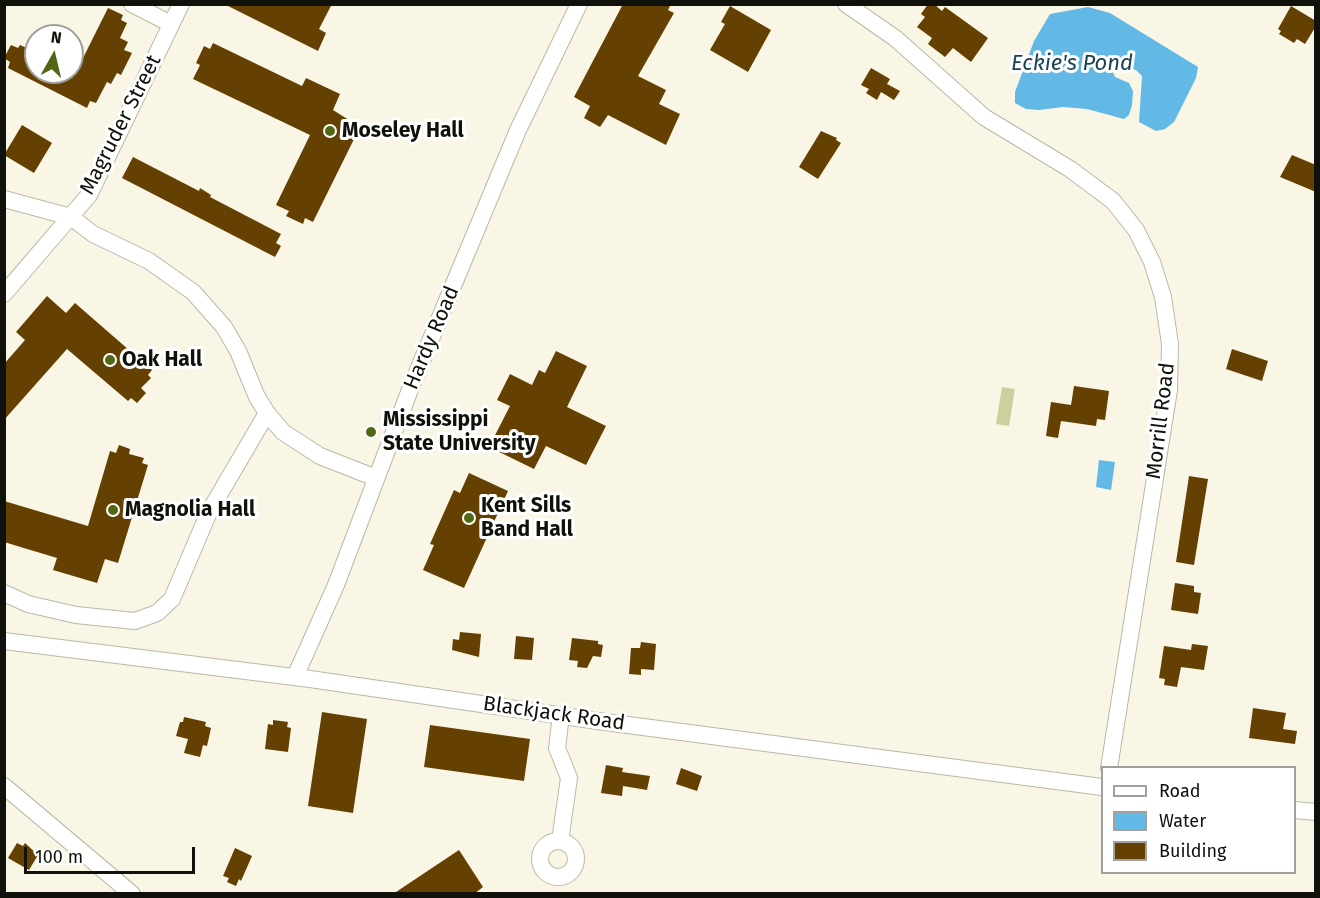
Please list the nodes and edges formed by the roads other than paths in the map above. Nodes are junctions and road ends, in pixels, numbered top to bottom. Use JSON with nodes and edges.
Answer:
{"nodes":[{"id":1,"x":132,"y":4,"type":"edge"},
{"id":2,"x":181,"y":4,"type":"edge"},
{"id":3,"x":579,"y":4,"type":"edge"},
{"id":4,"x":846,"y":4,"type":"edge"},
{"id":5,"x":171,"y":24,"type":"junction"},
{"id":6,"x":4,"y":199,"type":"edge"},
{"id":7,"x":71,"y":217,"type":"junction"},
{"id":8,"x":4,"y":294,"type":"edge"},
{"id":9,"x":267,"y":413,"type":"junction"},
{"id":10,"x":376,"y":478,"type":"junction"},
{"id":11,"x":4,"y":593,"type":"edge"},
{"id":12,"x":4,"y":641,"type":"edge"},
{"id":13,"x":295,"y":677,"type":"junction"},
{"id":14,"x":561,"y":715,"type":"junction"},
{"id":15,"x":1109,"y":766,"type":"edge"},
{"id":16,"x":4,"y":786,"type":"edge"},
{"id":17,"x":1101,"y":787,"type":"edge"},
{"id":18,"x":1296,"y":810,"type":"edge"},
{"id":19,"x":1316,"y":812,"type":"edge"},
{"id":20,"x":560,"y":841,"type":"dead end"},
{"id":21,"x":132,"y":894,"type":"edge"}],
"edges":[{"from":1,"to":5,"type":"street"},
{"from":2,"to":5,"type":"street","name":"Magruder Street"},
{"from":3,"to":10,"type":"street","name":"Hardy Road"},
{"from":4,"to":15,"type":"street","name":"Morrill Road"},
{"from":5,"to":7,"type":"street","name":"Magruder Street"},
{"from":6,"to":7,"type":"street"},
{"from":7,"to":8,"type":"street","name":"Magruder Street"},
{"from":7,"to":9,"type":"street"},
{"from":9,"to":10,"type":"street"},
{"from":9,"to":11,"type":"street"},
{"from":10,"to":13,"type":"street","name":"Hardy Road"},
{"from":12,"to":13,"type":"street","name":"Blackjack Road"},
{"from":13,"to":14,"type":"street","name":"Blackjack Road"},
{"from":14,"to":17,"type":"street","name":"Blackjack Road"},
{"from":14,"to":20,"type":"street"},
{"from":16,"to":21,"type":"street"},
{"from":18,"to":19,"type":"street"}]}
